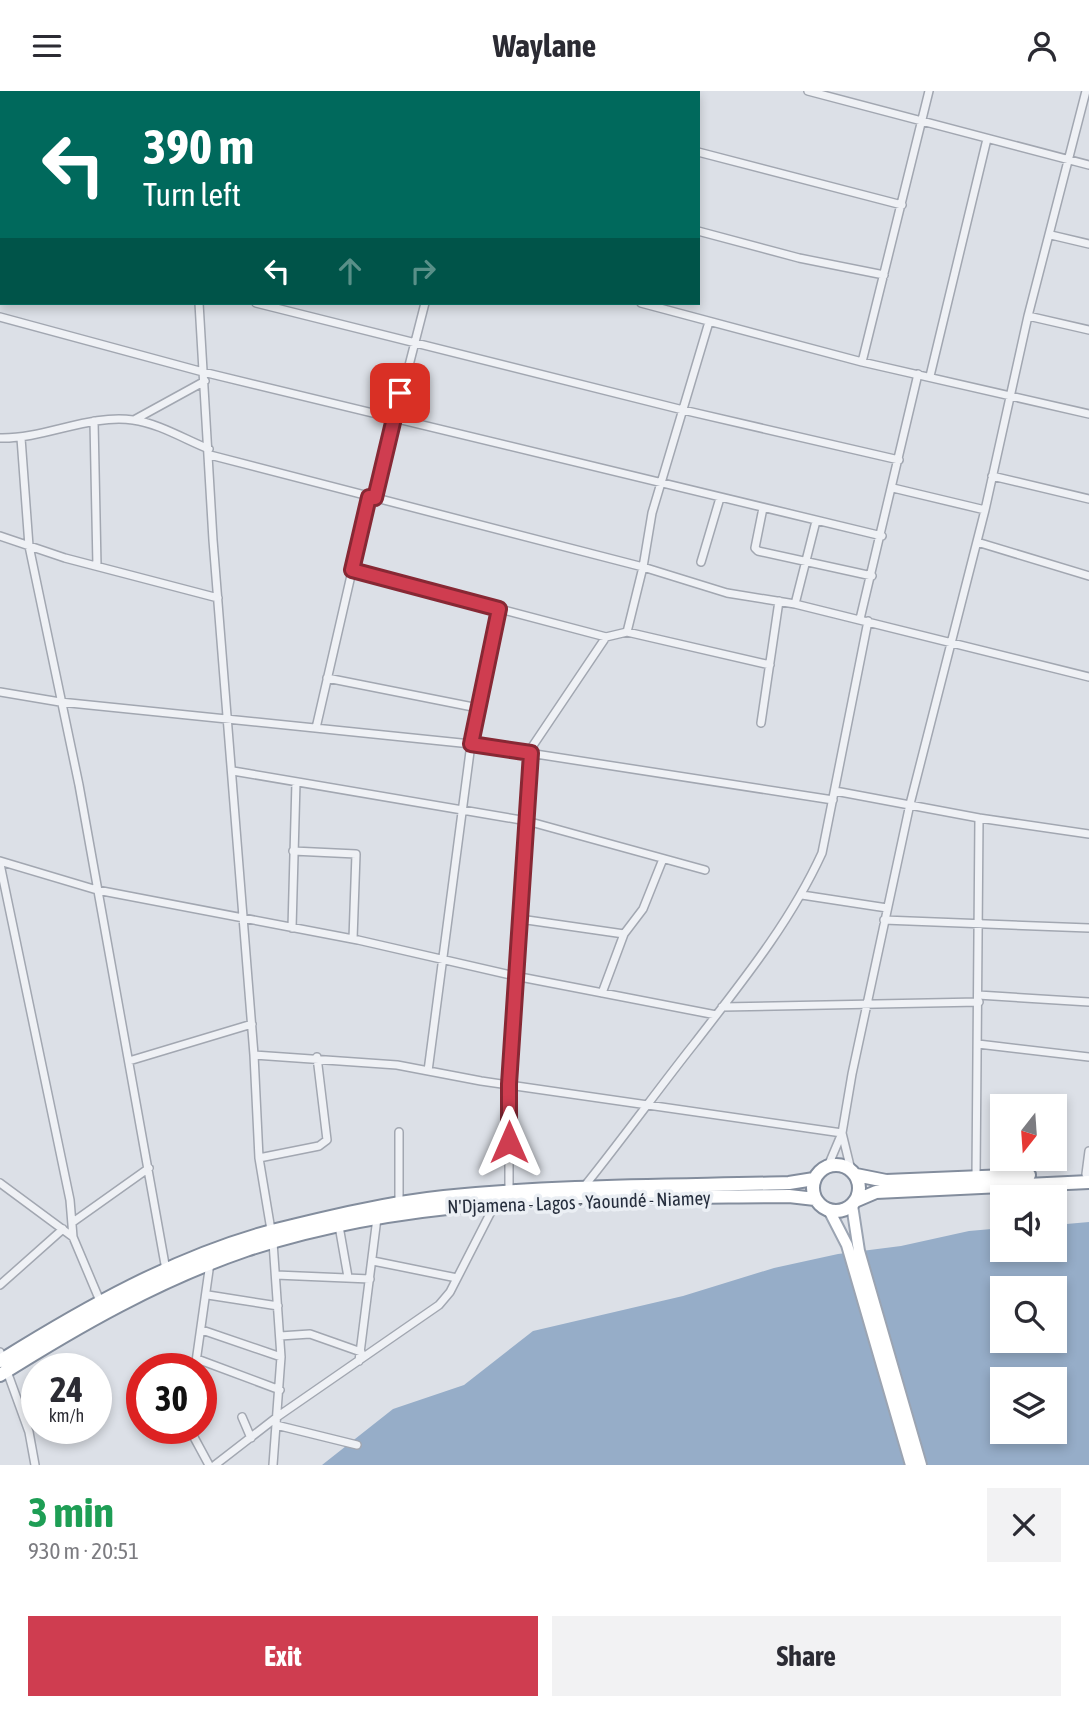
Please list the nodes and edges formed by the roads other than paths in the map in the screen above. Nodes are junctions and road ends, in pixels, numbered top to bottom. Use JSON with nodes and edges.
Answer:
{"nodes":[{"id":1,"x":808,"y":91,"type":"edge"},
{"id":2,"x":929,"y":91,"type":"edge"},
{"id":3,"x":1086,"y":91,"type":"edge"},
{"id":4,"x":832,"y":95,"type":"edge"},
{"id":5,"x":923,"y":123,"type":"junction"},
{"id":6,"x":987,"y":139,"type":"junction"},
{"id":7,"x":700,"y":153,"type":"edge"},
{"id":8,"x":1070,"y":160,"type":"junction"},
{"id":9,"x":1089,"y":165,"type":"edge"},
{"id":10,"x":902,"y":205,"type":"junction"},
{"id":11,"x":700,"y":231,"type":"edge"},
{"id":12,"x":1051,"y":235,"type":"junction"},
{"id":13,"x":1089,"y":244,"type":"edge"},
{"id":14,"x":884,"y":275,"type":"junction"},
{"id":15,"x":199,"y":305,"type":"edge"},
{"id":16,"x":264,"y":305,"type":"edge"},
{"id":17,"x":424,"y":305,"type":"edge"},
{"id":18,"x":647,"y":305,"type":"edge"},
{"id":19,"x":1028,"y":316,"type":"junction"},
{"id":20,"x":0,"y":317,"type":"edge"},
{"id":21,"x":709,"y":322,"type":"junction"},
{"id":22,"x":1089,"y":330,"type":"edge"},
{"id":23,"x":414,"y":341,"type":"junction"},
{"id":24,"x":862,"y":362,"type":"junction"},
{"id":25,"x":918,"y":374,"type":"junction"},
{"id":26,"x":930,"y":376,"type":"junction"},
{"id":27,"x":204,"y":377,"type":"junction"},
{"id":28,"x":1010,"y":393,"type":"junction"},
{"id":29,"x":684,"y":410,"type":"junction"},
{"id":30,"x":1089,"y":414,"type":"edge"},
{"id":31,"x":393,"y":419,"type":"junction"},
{"id":32,"x":134,"y":420,"type":"junction"},
{"id":33,"x":94,"y":421,"type":"junction"},
{"id":34,"x":0,"y":438,"type":"edge"},
{"id":35,"x":21,"y":438,"type":"junction"},
{"id":36,"x":209,"y":452,"type":"junction"},
{"id":37,"x":899,"y":460,"type":"junction"},
{"id":38,"x":992,"y":477,"type":"junction"},
{"id":39,"x":661,"y":483,"type":"junction"},
{"id":40,"x":893,"y":488,"type":"junction"},
{"id":41,"x":372,"y":498,"type":"junction"},
{"id":42,"x":720,"y":498,"type":"junction"},
{"id":43,"x":1089,"y":499,"type":"edge"},
{"id":44,"x":763,"y":508,"type":"junction"},
{"id":45,"x":985,"y":510,"type":"junction"},
{"id":46,"x":816,"y":521,"type":"junction"},
{"id":47,"x":0,"y":536,"type":"edge"},
{"id":48,"x":882,"y":536,"type":"junction"},
{"id":49,"x":976,"y":542,"type":"junction"},
{"id":50,"x":29,"y":545,"type":"junction"},
{"id":51,"x":701,"y":562,"type":"dead end"},
{"id":52,"x":804,"y":562,"type":"junction"},
{"id":53,"x":97,"y":566,"type":"junction"},
{"id":54,"x":643,"y":567,"type":"junction"},
{"id":55,"x":352,"y":570,"type":"junction"},
{"id":56,"x":872,"y":576,"type":"junction"},
{"id":57,"x":1089,"y":576,"type":"edge"},
{"id":58,"x":218,"y":597,"type":"junction"},
{"id":59,"x":779,"y":601,"type":"junction"},
{"id":60,"x":795,"y":604,"type":"junction"},
{"id":61,"x":499,"y":609,"type":"junction"},
{"id":62,"x":864,"y":620,"type":"junction"},
{"id":63,"x":627,"y":632,"type":"junction"},
{"id":64,"x":606,"y":637,"type":"junction"},
{"id":65,"x":951,"y":643,"type":"junction"},
{"id":66,"x":770,"y":665,"type":"junction"},
{"id":67,"x":1089,"y":677,"type":"edge"},
{"id":68,"x":327,"y":678,"type":"junction"},
{"id":69,"x":0,"y":692,"type":"edge"},
{"id":70,"x":60,"y":702,"type":"junction"},
{"id":71,"x":478,"y":708,"type":"junction"},
{"id":72,"x":229,"y":718,"type":"junction"},
{"id":73,"x":761,"y":723,"type":"dead end"},
{"id":74,"x":316,"y":728,"type":"junction"},
{"id":75,"x":471,"y":744,"type":"junction"},
{"id":76,"x":531,"y":753,"type":"junction"},
{"id":77,"x":233,"y":771,"type":"junction"},
{"id":78,"x":296,"y":782,"type":"junction"},
{"id":79,"x":834,"y":796,"type":"junction"},
{"id":80,"x":910,"y":804,"type":"junction"},
{"id":81,"x":462,"y":812,"type":"junction"},
{"id":82,"x":979,"y":818,"type":"junction"},
{"id":83,"x":527,"y":821,"type":"junction"},
{"id":84,"x":1089,"y":834,"type":"edge"},
{"id":85,"x":293,"y":851,"type":"junction"},
{"id":86,"x":663,"y":859,"type":"junction"},
{"id":87,"x":0,"y":862,"type":"edge"},
{"id":88,"x":705,"y":870,"type":"dead end"},
{"id":89,"x":97,"y":890,"type":"junction"},
{"id":90,"x":802,"y":895,"type":"junction"},
{"id":91,"x":887,"y":908,"type":"junction"},
{"id":92,"x":520,"y":919,"type":"junction"},
{"id":93,"x":244,"y":920,"type":"junction"},
{"id":94,"x":884,"y":920,"type":"junction"},
{"id":95,"x":978,"y":924,"type":"junction"},
{"id":96,"x":292,"y":928,"type":"junction"},
{"id":97,"x":1089,"y":928,"type":"edge"},
{"id":98,"x":624,"y":934,"type":"junction"},
{"id":99,"x":353,"y":939,"type":"junction"},
{"id":100,"x":444,"y":960,"type":"junction"},
{"id":101,"x":515,"y":976,"type":"junction"},
{"id":102,"x":602,"y":993,"type":"junction"},
{"id":103,"x":979,"y":999,"type":"junction"},
{"id":104,"x":1089,"y":1002,"type":"edge"},
{"id":105,"x":866,"y":1004,"type":"junction"},
{"id":106,"x":722,"y":1007,"type":"junction"},
{"id":107,"x":716,"y":1015,"type":"junction"},
{"id":108,"x":252,"y":1024,"type":"junction"},
{"id":109,"x":978,"y":1044,"type":"junction"},
{"id":110,"x":254,"y":1055,"type":"junction"},
{"id":111,"x":317,"y":1057,"type":"junction"},
{"id":112,"x":1089,"y":1058,"type":"edge"},
{"id":113,"x":129,"y":1061,"type":"junction"},
{"id":114,"x":428,"y":1071,"type":"junction"},
{"id":115,"x":509,"y":1084,"type":"junction"},
{"id":116,"x":650,"y":1104,"type":"junction"},
{"id":117,"x":399,"y":1132,"type":"dead end"},
{"id":118,"x":842,"y":1133,"type":"junction"},
{"id":119,"x":1089,"y":1151,"type":"edge"},
{"id":120,"x":259,"y":1158,"type":"junction"},
{"id":121,"x":828,"y":1166,"type":"junction"},
{"id":122,"x":149,"y":1168,"type":"junction"},
{"id":123,"x":854,"y":1173,"type":"junction"},
{"id":124,"x":1088,"y":1176,"type":"edge"},
{"id":125,"x":976,"y":1177,"type":"junction"},
{"id":126,"x":814,"y":1179,"type":"junction"},
{"id":127,"x":0,"y":1183,"type":"edge"},
{"id":128,"x":582,"y":1189,"type":"junction"},
{"id":129,"x":509,"y":1191,"type":"junction"},
{"id":130,"x":815,"y":1199,"type":"junction"},
{"id":131,"x":495,"y":1202,"type":"junction"},
{"id":132,"x":399,"y":1203,"type":"junction"},
{"id":133,"x":853,"y":1203,"type":"junction"},
{"id":134,"x":830,"y":1210,"type":"junction"},
{"id":135,"x":377,"y":1218,"type":"junction"},
{"id":136,"x":73,"y":1221,"type":"junction"},
{"id":137,"x":339,"y":1226,"type":"junction"},
{"id":138,"x":63,"y":1229,"type":"junction"},
{"id":139,"x":74,"y":1237,"type":"junction"},
{"id":140,"x":272,"y":1237,"type":"junction"},
{"id":141,"x":373,"y":1261,"type":"junction"},
{"id":142,"x":211,"y":1263,"type":"junction"},
{"id":143,"x":166,"y":1270,"type":"junction"},
{"id":144,"x":276,"y":1275,"type":"junction"},
{"id":145,"x":348,"y":1277,"type":"junction"},
{"id":146,"x":457,"y":1278,"type":"junction"},
{"id":147,"x":370,"y":1279,"type":"junction"},
{"id":148,"x":0,"y":1285,"type":"edge"},
{"id":149,"x":208,"y":1295,"type":"junction"},
{"id":150,"x":100,"y":1301,"type":"junction"},
{"id":151,"x":278,"y":1307,"type":"junction"},
{"id":152,"x":202,"y":1330,"type":"junction"},
{"id":153,"x":280,"y":1336,"type":"junction"},
{"id":154,"x":361,"y":1352,"type":"junction"},
{"id":155,"x":198,"y":1353,"type":"edge"},
{"id":156,"x":281,"y":1357,"type":"junction"},
{"id":157,"x":359,"y":1361,"type":"junction"},
{"id":158,"x":2,"y":1363,"type":"edge"},
{"id":159,"x":217,"y":1366,"type":"edge"},
{"id":160,"x":280,"y":1390,"type":"junction"},
{"id":161,"x":242,"y":1417,"type":"dead end"},
{"id":162,"x":277,"y":1421,"type":"junction"},
{"id":163,"x":251,"y":1438,"type":"junction"},
{"id":164,"x":198,"y":1444,"type":"edge"},
{"id":165,"x":357,"y":1445,"type":"dead end"},
{"id":166,"x":35,"y":1465,"type":"edge"},
{"id":167,"x":209,"y":1465,"type":"edge"},
{"id":168,"x":215,"y":1465,"type":"edge"},
{"id":169,"x":274,"y":1465,"type":"edge"},
{"id":170,"x":911,"y":1465,"type":"edge"},
{"id":171,"x":921,"y":1465,"type":"edge"}],
"edges":[{"from":1,"to":4,"type":"street"},
{"from":2,"to":5,"type":"street"},
{"from":3,"to":8,"type":"street"},
{"from":4,"to":5,"type":"street"},
{"from":5,"to":6,"type":"street"},
{"from":5,"to":10,"type":"street"},
{"from":6,"to":8,"type":"street"},
{"from":6,"to":26,"type":"street"},
{"from":7,"to":10,"type":"street"},
{"from":8,"to":9,"type":"street"},
{"from":8,"to":12,"type":"street"},
{"from":10,"to":14,"type":"street"},
{"from":11,"to":14,"type":"street"},
{"from":12,"to":13,"type":"street"},
{"from":12,"to":19,"type":"street"},
{"from":14,"to":24,"type":"street"},
{"from":15,"to":27,"type":"street"},
{"from":16,"to":23,"type":"street"},
{"from":17,"to":23,"type":"street"},
{"from":18,"to":21,"type":"street"},
{"from":19,"to":22,"type":"street"},
{"from":19,"to":28,"type":"street"},
{"from":20,"to":27,"type":"street"},
{"from":21,"to":24,"type":"street"},
{"from":21,"to":29,"type":"street"},
{"from":23,"to":29,"type":"street"},
{"from":23,"to":31,"type":"street"},
{"from":24,"to":25,"type":"street"},
{"from":25,"to":26,"type":"street"},
{"from":25,"to":37,"type":"street"},
{"from":26,"to":28,"type":"street"},
{"from":27,"to":31,"type":"street"},
{"from":27,"to":32,"type":"street"},
{"from":27,"to":36,"type":"street"},
{"from":28,"to":30,"type":"street"},
{"from":28,"to":38,"type":"street"},
{"from":29,"to":37,"type":"street"},
{"from":29,"to":39,"type":"street"},
{"from":31,"to":39,"type":"street"},
{"from":31,"to":41,"type":"street"},
{"from":32,"to":33,"type":"street"},
{"from":32,"to":36,"type":"street"},
{"from":33,"to":35,"type":"street"},
{"from":33,"to":53,"type":"street"},
{"from":34,"to":35,"type":"street"},
{"from":35,"to":50,"type":"street"},
{"from":36,"to":41,"type":"street"},
{"from":36,"to":58,"type":"street"},
{"from":37,"to":40,"type":"street"},
{"from":38,"to":43,"type":"street"},
{"from":38,"to":45,"type":"street"},
{"from":39,"to":42,"type":"street"},
{"from":39,"to":54,"type":"street"},
{"from":40,"to":45,"type":"street"},
{"from":40,"to":48,"type":"street"},
{"from":41,"to":54,"type":"street"},
{"from":41,"to":55,"type":"street"},
{"from":42,"to":44,"type":"street"},
{"from":42,"to":51,"type":"street"},
{"from":44,"to":46,"type":"street"},
{"from":44,"to":52,"type":"street"},
{"from":45,"to":49,"type":"street"},
{"from":46,"to":48,"type":"street"},
{"from":46,"to":52,"type":"street"},
{"from":47,"to":50,"type":"street"},
{"from":48,"to":56,"type":"street"},
{"from":49,"to":57,"type":"street"},
{"from":49,"to":65,"type":"street"},
{"from":50,"to":53,"type":"street"},
{"from":50,"to":70,"type":"street"},
{"from":52,"to":56,"type":"street"},
{"from":52,"to":60,"type":"street"},
{"from":53,"to":58,"type":"street"},
{"from":54,"to":59,"type":"street"},
{"from":54,"to":63,"type":"street"},
{"from":55,"to":61,"type":"street"},
{"from":55,"to":68,"type":"street"},
{"from":56,"to":62,"type":"street"},
{"from":58,"to":72,"type":"street"},
{"from":59,"to":60,"type":"street"},
{"from":59,"to":66,"type":"street"},
{"from":60,"to":62,"type":"street"},
{"from":61,"to":64,"type":"street"},
{"from":61,"to":71,"type":"street"},
{"from":62,"to":65,"type":"street"},
{"from":62,"to":79,"type":"street"},
{"from":63,"to":64,"type":"street"},
{"from":63,"to":66,"type":"street"},
{"from":64,"to":76,"type":"street"},
{"from":65,"to":67,"type":"street"},
{"from":65,"to":80,"type":"street"},
{"from":66,"to":73,"type":"street"},
{"from":68,"to":71,"type":"street"},
{"from":68,"to":74,"type":"street"},
{"from":69,"to":70,"type":"street"},
{"from":70,"to":72,"type":"street"},
{"from":70,"to":89,"type":"street"},
{"from":71,"to":75,"type":"street"},
{"from":72,"to":74,"type":"street"},
{"from":72,"to":77,"type":"street"},
{"from":74,"to":75,"type":"street"},
{"from":75,"to":76,"type":"street"},
{"from":75,"to":81,"type":"street"},
{"from":76,"to":79,"type":"street"},
{"from":76,"to":83,"type":"street"},
{"from":77,"to":78,"type":"street"},
{"from":77,"to":93,"type":"street"},
{"from":78,"to":81,"type":"street"},
{"from":78,"to":85,"type":"street"},
{"from":79,"to":80,"type":"street"},
{"from":79,"to":90,"type":"street"},
{"from":80,"to":82,"type":"street"},
{"from":80,"to":91,"type":"street"},
{"from":81,"to":83,"type":"street"},
{"from":81,"to":100,"type":"street"},
{"from":82,"to":84,"type":"street"},
{"from":82,"to":95,"type":"street"},
{"from":83,"to":86,"type":"street"},
{"from":83,"to":92,"type":"street"},
{"from":85,"to":96,"type":"street"},
{"from":85,"to":99,"type":"street"},
{"from":86,"to":88,"type":"street"},
{"from":86,"to":98,"type":"street"},
{"from":87,"to":89,"type":"street"},
{"from":87,"to":136,"type":"street"},
{"from":89,"to":93,"type":"street"},
{"from":89,"to":113,"type":"street"},
{"from":90,"to":91,"type":"street"},
{"from":90,"to":106,"type":"street"},
{"from":91,"to":94,"type":"street"},
{"from":92,"to":98,"type":"street"},
{"from":92,"to":101,"type":"street"},
{"from":93,"to":96,"type":"street"},
{"from":93,"to":108,"type":"street"},
{"from":94,"to":95,"type":"street"},
{"from":94,"to":105,"type":"street"},
{"from":95,"to":97,"type":"street"},
{"from":95,"to":103,"type":"street"},
{"from":96,"to":99,"type":"street"},
{"from":98,"to":102,"type":"street"},
{"from":99,"to":100,"type":"street"},
{"from":100,"to":101,"type":"street"},
{"from":100,"to":114,"type":"street"},
{"from":101,"to":102,"type":"street"},
{"from":101,"to":115,"type":"street"},
{"from":102,"to":107,"type":"street"},
{"from":103,"to":104,"type":"street"},
{"from":103,"to":105,"type":"street"},
{"from":103,"to":109,"type":"street"},
{"from":105,"to":106,"type":"street"},
{"from":105,"to":118,"type":"street"},
{"from":106,"to":107,"type":"street"},
{"from":107,"to":116,"type":"street"},
{"from":108,"to":110,"type":"street"},
{"from":108,"to":113,"type":"street"},
{"from":109,"to":112,"type":"street"},
{"from":109,"to":125,"type":"street"},
{"from":110,"to":111,"type":"street"},
{"from":110,"to":120,"type":"street"},
{"from":111,"to":114,"type":"street"},
{"from":111,"to":120,"type":"street"},
{"from":113,"to":122,"type":"street"},
{"from":114,"to":115,"type":"street"},
{"from":115,"to":116,"type":"street"},
{"from":115,"to":129,"type":"street"},
{"from":116,"to":118,"type":"street"},
{"from":116,"to":128,"type":"street"},
{"from":117,"to":132,"type":"street"},
{"from":118,"to":121,"type":"street"},
{"from":118,"to":123,"type":"street"},
{"from":119,"to":124,"type":"street"},
{"from":120,"to":140,"type":"street"},
{"from":121,"to":123,"type":"highway"},
{"from":121,"to":126,"type":"highway"},
{"from":122,"to":136,"type":"street"},
{"from":122,"to":143,"type":"street"},
{"from":123,"to":125,"type":"highway"},
{"from":123,"to":133,"type":"highway"},
{"from":124,"to":125,"type":"highway"},
{"from":124,"to":133,"type":"highway"},
{"from":126,"to":128,"type":"highway","name":"N'Djamena - Lagos - Yaoundé - Niamey"},
{"from":126,"to":130,"type":"highway"},
{"from":127,"to":138,"type":"street"},
{"from":128,"to":129,"type":"highway","name":"N'Djamena - Lagos - Yaoundé - Niamey"},
{"from":129,"to":132,"type":"highway","name":"N'Djamena - Lagos - Yaoundé - Niamey"},
{"from":130,"to":131,"type":"highway","name":"N'Djamena - Lagos - Yaoundé - Niamey"},
{"from":130,"to":134,"type":"highway"},
{"from":131,"to":135,"type":"highway","name":"N'Djamena - Lagos - Yaoundé - Niamey"},
{"from":131,"to":146,"type":"street"},
{"from":132,"to":140,"type":"highway","name":"N'Djamena - Lagos - Yaoundé - Niamey"},
{"from":133,"to":134,"type":"highway"},
{"from":133,"to":171,"type":"main road"},
{"from":134,"to":170,"type":"main road"},
{"from":135,"to":137,"type":"highway","name":"N'Djamena - Lagos - Yaoundé - Niamey"},
{"from":135,"to":141,"type":"street"},
{"from":136,"to":139,"type":"street"},
{"from":137,"to":140,"type":"highway","name":"N'Djamena - Lagos - Yaoundé - Niamey"},
{"from":137,"to":145,"type":"street"},
{"from":138,"to":139,"type":"street"},
{"from":138,"to":148,"type":"street"},
{"from":139,"to":150,"type":"street"},
{"from":140,"to":142,"type":"highway","name":"N'Djamena - Lagos - Yaoundé - Niamey"},
{"from":140,"to":143,"type":"highway","name":"N'Djamena - Lagos - Yaoundé - Niamey"},
{"from":140,"to":144,"type":"street"},
{"from":141,"to":146,"type":"street"},
{"from":141,"to":147,"type":"street"},
{"from":142,"to":149,"type":"street"},
{"from":142,"to":158,"type":"highway","name":"N'Djamena - Lagos - Yaoundé - Niamey"},
{"from":143,"to":150,"type":"highway","name":"N'Djamena - Lagos - Yaoundé - Niamey"},
{"from":144,"to":145,"type":"street"},
{"from":144,"to":151,"type":"street"},
{"from":145,"to":147,"type":"street"},
{"from":146,"to":157,"type":"street"},
{"from":147,"to":154,"type":"street"},
{"from":149,"to":151,"type":"street"},
{"from":149,"to":152,"type":"street"},
{"from":150,"to":158,"type":"highway","name":"N'Djamena - Lagos - Yaoundé - Niamey"},
{"from":151,"to":153,"type":"street"},
{"from":152,"to":155,"type":"street"},
{"from":152,"to":156,"type":"street"},
{"from":153,"to":154,"type":"street"},
{"from":153,"to":156,"type":"street"},
{"from":154,"to":157,"type":"street"},
{"from":156,"to":160,"type":"street"},
{"from":157,"to":162,"type":"street"},
{"from":158,"to":166,"type":"street"},
{"from":159,"to":160,"type":"street"},
{"from":160,"to":162,"type":"street"},
{"from":161,"to":163,"type":"street"},
{"from":162,"to":163,"type":"street"},
{"from":162,"to":165,"type":"street"},
{"from":162,"to":169,"type":"street"},
{"from":163,"to":168,"type":"street"},
{"from":164,"to":167,"type":"street"}]}
